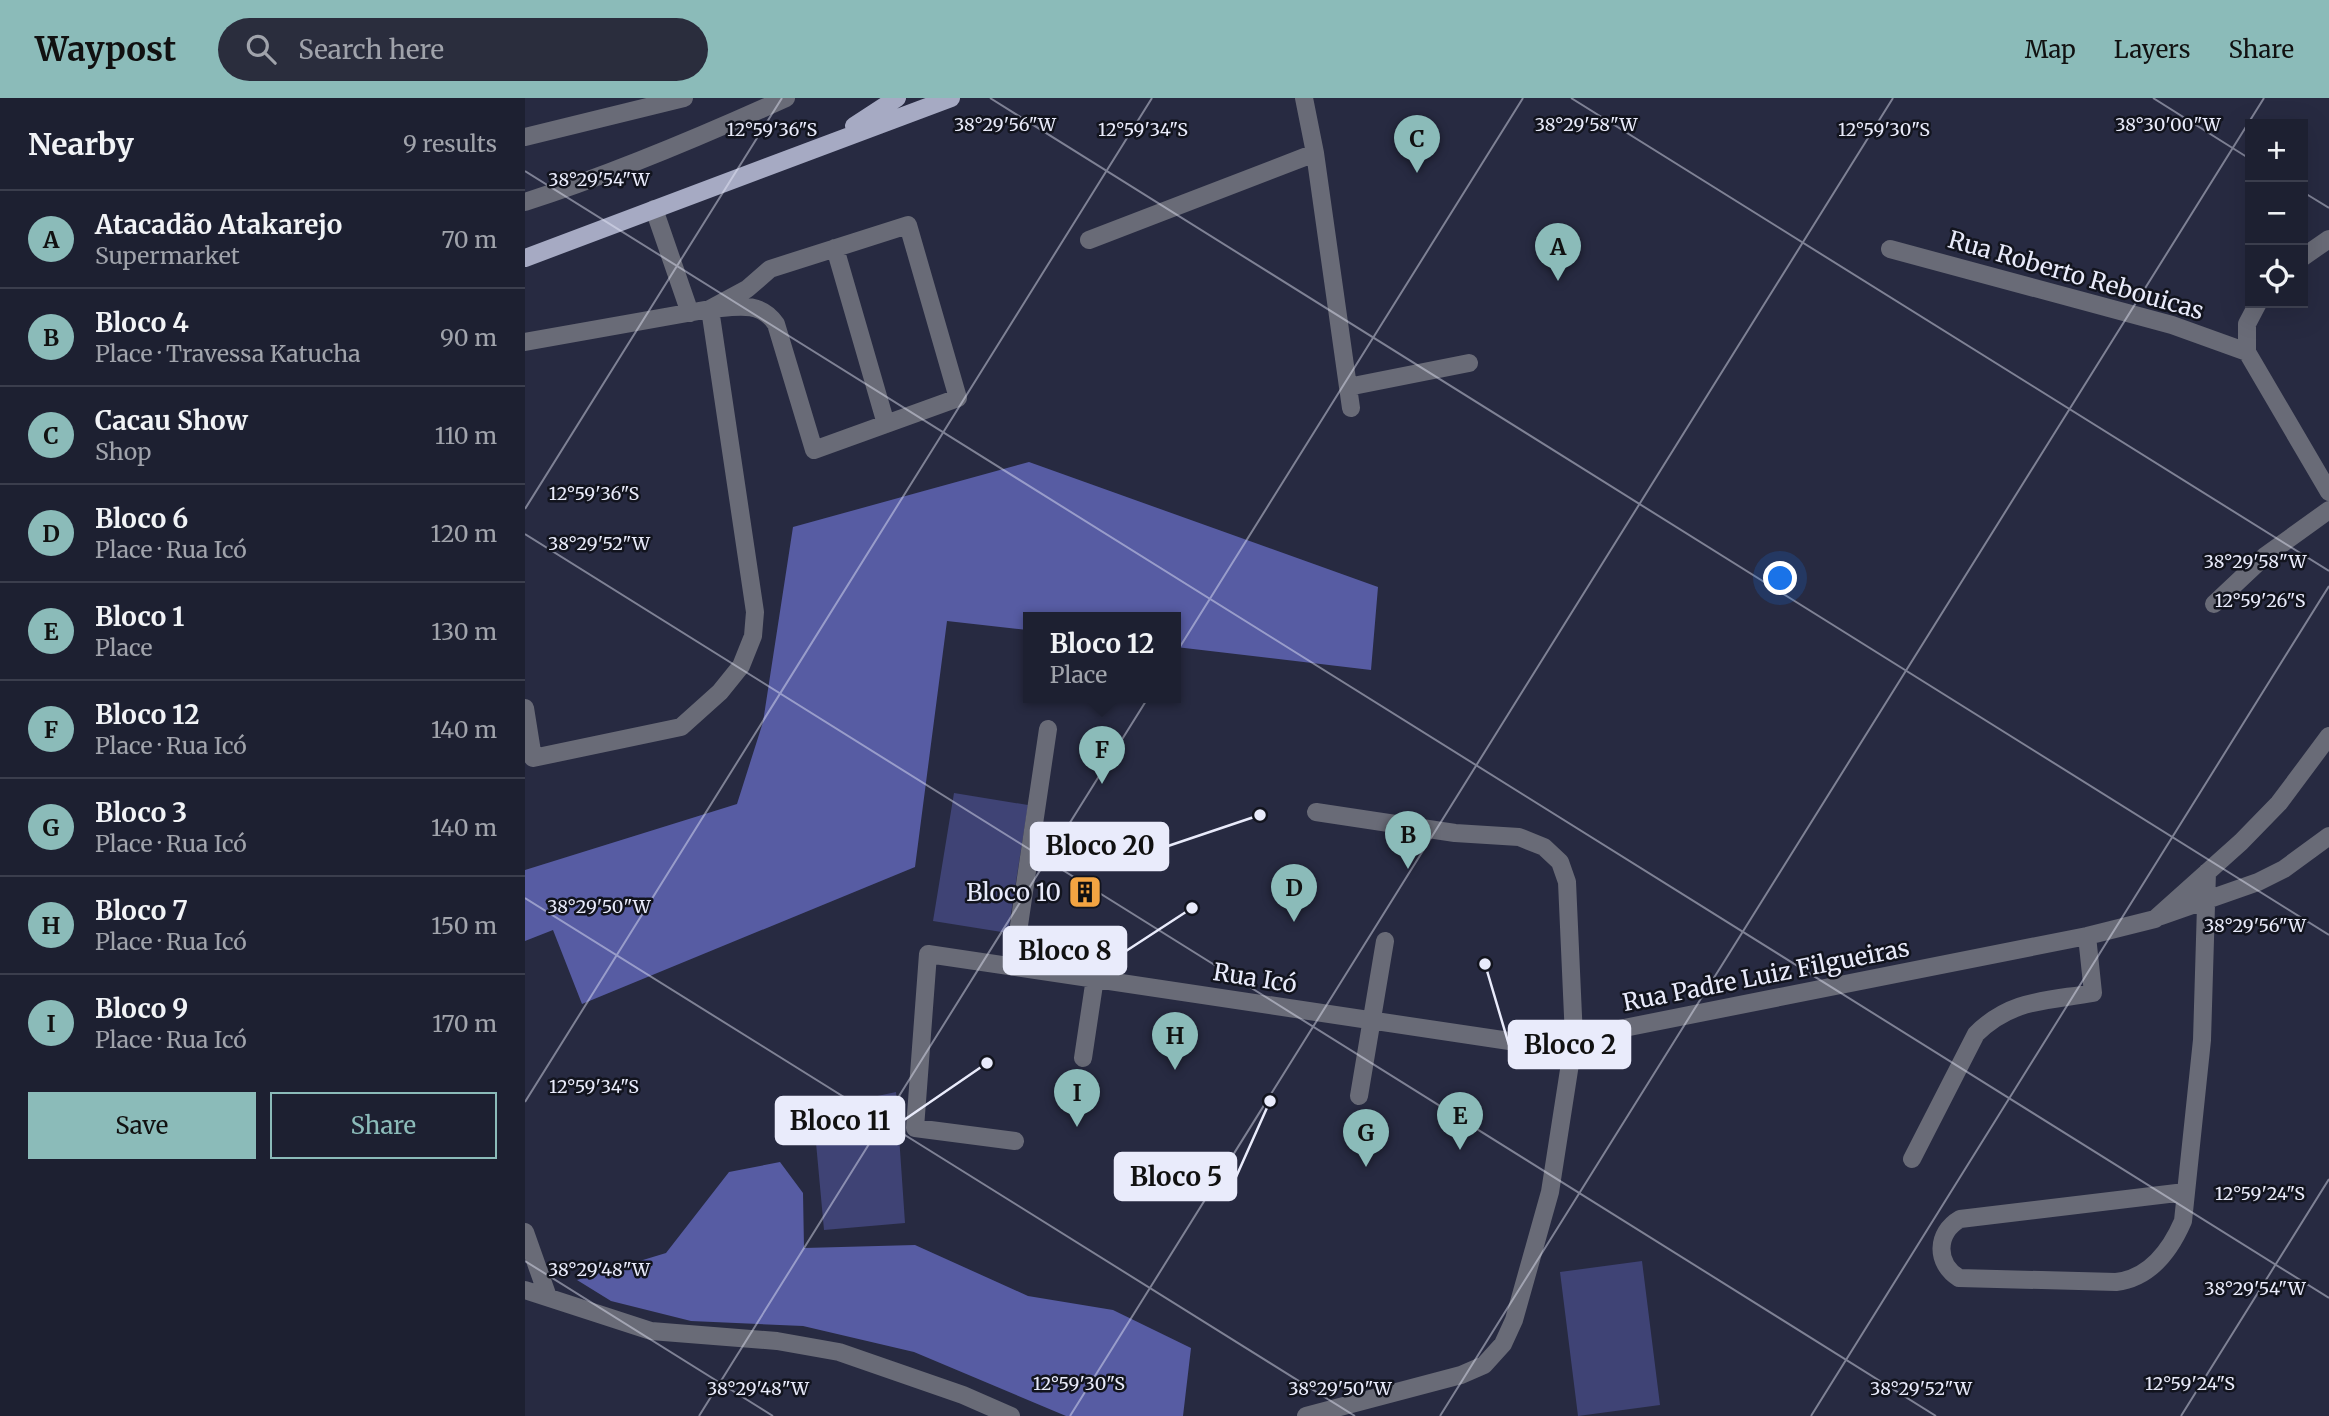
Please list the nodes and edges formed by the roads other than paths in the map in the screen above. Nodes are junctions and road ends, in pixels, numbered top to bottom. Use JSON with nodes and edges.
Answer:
{"nodes":[{"id":1,"x":684,"y":98,"type":"edge"},
{"id":2,"x":786,"y":98,"type":"edge"},
{"id":3,"x":897,"y":98,"type":"edge"},
{"id":4,"x":951,"y":98,"type":"edge"},
{"id":5,"x":1304,"y":98,"type":"edge"},
{"id":6,"x":525,"y":136,"type":"edge"},
{"id":7,"x":827,"y":143,"type":"junction"},
{"id":8,"x":1315,"y":153,"type":"junction"},
{"id":9,"x":525,"y":202,"type":"edge"},
{"id":10,"x":654,"y":209,"type":"junction"},
{"id":11,"x":2329,"y":239,"type":"edge"},
{"id":12,"x":1089,"y":240,"type":"dead end"},
{"id":13,"x":835,"y":248,"type":"junction"},
{"id":14,"x":1890,"y":249,"type":"dead end"},
{"id":15,"x":2308,"y":254,"type":"edge"},
{"id":16,"x":526,"y":258,"type":"edge"},
{"id":17,"x":2255,"y":308,"type":"edge"},
{"id":18,"x":710,"y":309,"type":"junction"},
{"id":19,"x":690,"y":313,"type":"junction"},
{"id":20,"x":525,"y":342,"type":"edge"},
{"id":21,"x":2247,"y":352,"type":"junction"},
{"id":22,"x":1469,"y":363,"type":"dead end"},
{"id":23,"x":1348,"y":387,"type":"junction"},
{"id":24,"x":1351,"y":408,"type":"dead end"},
{"id":25,"x":886,"y":424,"type":"junction"},
{"id":26,"x":2329,"y":492,"type":"edge"},
{"id":27,"x":2329,"y":510,"type":"edge"},
{"id":28,"x":2214,"y":604,"type":"dead end"},
{"id":29,"x":525,"y":708,"type":"edge"},
{"id":30,"x":1048,"y":729,"type":"dead end"},
{"id":31,"x":2329,"y":736,"type":"edge"},
{"id":32,"x":1316,"y":812,"type":"dead end"},
{"id":33,"x":2329,"y":836,"type":"edge"},
{"id":34,"x":2207,"y":872,"type":"junction"},
{"id":35,"x":2208,"y":901,"type":"junction"},
{"id":36,"x":2155,"y":919,"type":"junction"},
{"id":37,"x":2087,"y":936,"type":"junction"},
{"id":38,"x":1385,"y":941,"type":"dead end"},
{"id":39,"x":1013,"y":966,"type":"junction"},
{"id":40,"x":1095,"y":978,"type":"junction"},
{"id":41,"x":1372,"y":1020,"type":"junction"},
{"id":42,"x":1574,"y":1038,"type":"junction"},
{"id":43,"x":1083,"y":1058,"type":"dead end"},
{"id":44,"x":1359,"y":1096,"type":"dead end"},
{"id":45,"x":1015,"y":1141,"type":"dead end"},
{"id":46,"x":1912,"y":1159,"type":"dead end"},
{"id":47,"x":2185,"y":1192,"type":"junction"},
{"id":48,"x":525,"y":1231,"type":"edge"},
{"id":49,"x":525,"y":1290,"type":"edge"},
{"id":50,"x":548,"y":1297,"type":"junction"},
{"id":51,"x":1011,"y":1416,"type":"edge"},
{"id":52,"x":1306,"y":1416,"type":"edge"}],
"edges":[{"from":1,"to":6,"type":"street"},
{"from":2,"to":9,"type":"street"},
{"from":3,"to":7,"type":"main road"},
{"from":4,"to":7,"type":"main road"},
{"from":5,"to":8,"type":"street"},
{"from":7,"to":10,"type":"main road"},
{"from":8,"to":12,"type":"street"},
{"from":8,"to":23,"type":"street"},
{"from":10,"to":16,"type":"main road"},
{"from":10,"to":19,"type":"street"},
{"from":11,"to":15,"type":"street"},
{"from":13,"to":18,"type":"street"},
{"from":13,"to":25,"type":"street"},
{"from":13,"to":25,"type":"street"},
{"from":14,"to":21,"type":"street","name":"Rua Roberto Rebouicas"},
{"from":17,"to":21,"type":"street"},
{"from":18,"to":19,"type":"street"},
{"from":18,"to":25,"type":"street"},
{"from":18,"to":29,"type":"street"},
{"from":19,"to":20,"type":"street"},
{"from":21,"to":26,"type":"street"},
{"from":22,"to":23,"type":"street"},
{"from":23,"to":24,"type":"street"},
{"from":27,"to":28,"type":"street"},
{"from":30,"to":39,"type":"street"},
{"from":31,"to":34,"type":"street","name":"Rua Padre Luiz Filgueiras"},
{"from":32,"to":42,"type":"street"},
{"from":33,"to":35,"type":"street"},
{"from":34,"to":35,"type":"street"},
{"from":34,"to":36,"type":"street","name":"Rua Padre Luiz Filgueiras"},
{"from":35,"to":36,"type":"street"},
{"from":35,"to":47,"type":"street"},
{"from":36,"to":37,"type":"street","name":"Rua Padre Luiz Filgueiras"},
{"from":37,"to":42,"type":"street","name":"Rua Padre Luiz Filgueiras"},
{"from":37,"to":46,"type":"street"},
{"from":38,"to":41,"type":"street"},
{"from":39,"to":40,"type":"street","name":"Rua Icó"},
{"from":39,"to":45,"type":"street","name":"Rua Icó"},
{"from":40,"to":41,"type":"street","name":"Rua Icó"},
{"from":40,"to":43,"type":"street"},
{"from":41,"to":42,"type":"street","name":"Rua Icó"},
{"from":41,"to":44,"type":"street"},
{"from":42,"to":52,"type":"street"},
{"from":47,"to":47,"type":"street"},
{"from":48,"to":50,"type":"street"},
{"from":49,"to":50,"type":"street"},
{"from":50,"to":51,"type":"street"}]}
